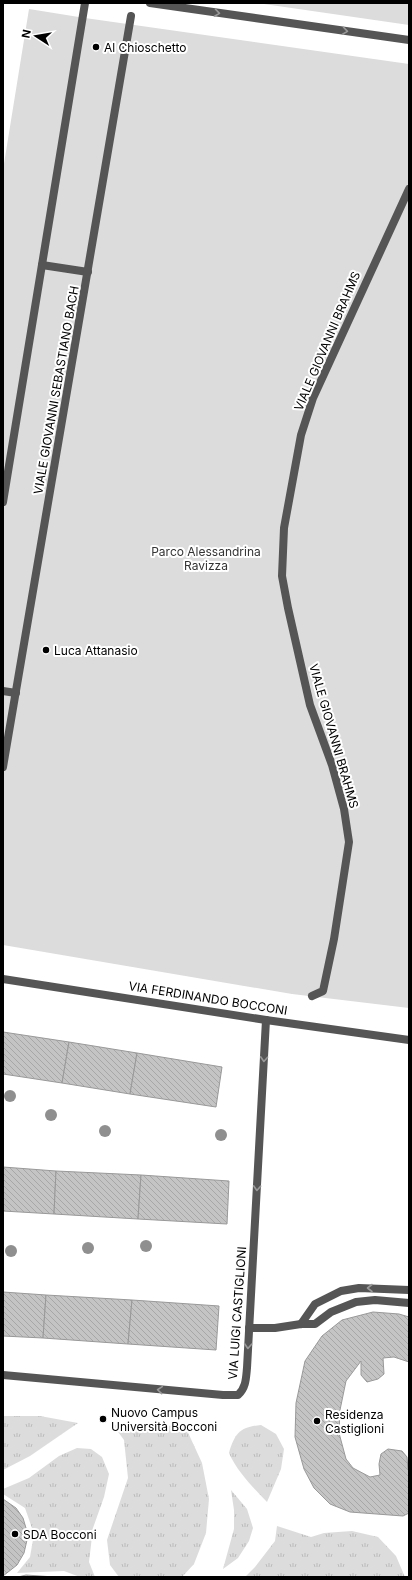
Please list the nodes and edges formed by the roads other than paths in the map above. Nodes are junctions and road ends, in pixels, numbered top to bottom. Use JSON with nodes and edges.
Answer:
{"nodes":[{"id":1,"x":85,"y":3,"type":"edge"},
{"id":2,"x":150,"y":3,"type":"edge"},
{"id":3,"x":132,"y":16,"type":"dead end"},
{"id":4,"x":409,"y":40,"type":"edge"},
{"id":5,"x":409,"y":189,"type":"edge"},
{"id":6,"x":42,"y":265,"type":"junction"},
{"id":7,"x":88,"y":272,"type":"junction"},
{"id":8,"x":3,"y":502,"type":"edge"},
{"id":9,"x":3,"y":691,"type":"edge"},
{"id":10,"x":16,"y":693,"type":"junction"},
{"id":11,"x":3,"y":768,"type":"edge"},
{"id":12,"x":3,"y":979,"type":"edge"},
{"id":13,"x":312,"y":996,"type":"dead end"},
{"id":14,"x":266,"y":1020,"type":"junction"},
{"id":15,"x":409,"y":1040,"type":"edge"},
{"id":16,"x":409,"y":1290,"type":"edge"},
{"id":17,"x":409,"y":1303,"type":"edge"},
{"id":18,"x":301,"y":1324,"type":"junction"},
{"id":19,"x":250,"y":1328,"type":"junction"},
{"id":20,"x":3,"y":1375,"type":"edge"}],
"edges":[{"from":1,"to":6,"type":"street"},
{"from":2,"to":4,"type":"street","one_way":true},
{"from":3,"to":7,"type":"street","name":"VIALE GIOVANNI SEBASTIANO BACH"},
{"from":5,"to":13,"type":"street","name":"VIALE GIOVANNI BRAHMS"},
{"from":6,"to":7,"type":"street"},
{"from":6,"to":8,"type":"street"},
{"from":7,"to":10,"type":"street","name":"VIALE GIOVANNI SEBASTIANO BACH"},
{"from":9,"to":10,"type":"street"},
{"from":10,"to":11,"type":"street","name":"VIALE GIOVANNI SEBASTIANO BACH"},
{"from":12,"to":14,"type":"street","name":"VIA FERDINANDO BOCCONI"},
{"from":14,"to":15,"type":"street","name":"VIA FERDINANDO BOCCONI"},
{"from":14,"to":19,"type":"street","name":"VIA LUIGI CASTIGLIONI","one_way":true},
{"from":16,"to":18,"type":"street","one_way":true},
{"from":17,"to":18,"type":"street"},
{"from":18,"to":19,"type":"street"},
{"from":19,"to":20,"type":"street","name":"VIA LUIGI CASTIGLIONI","one_way":true}]}
